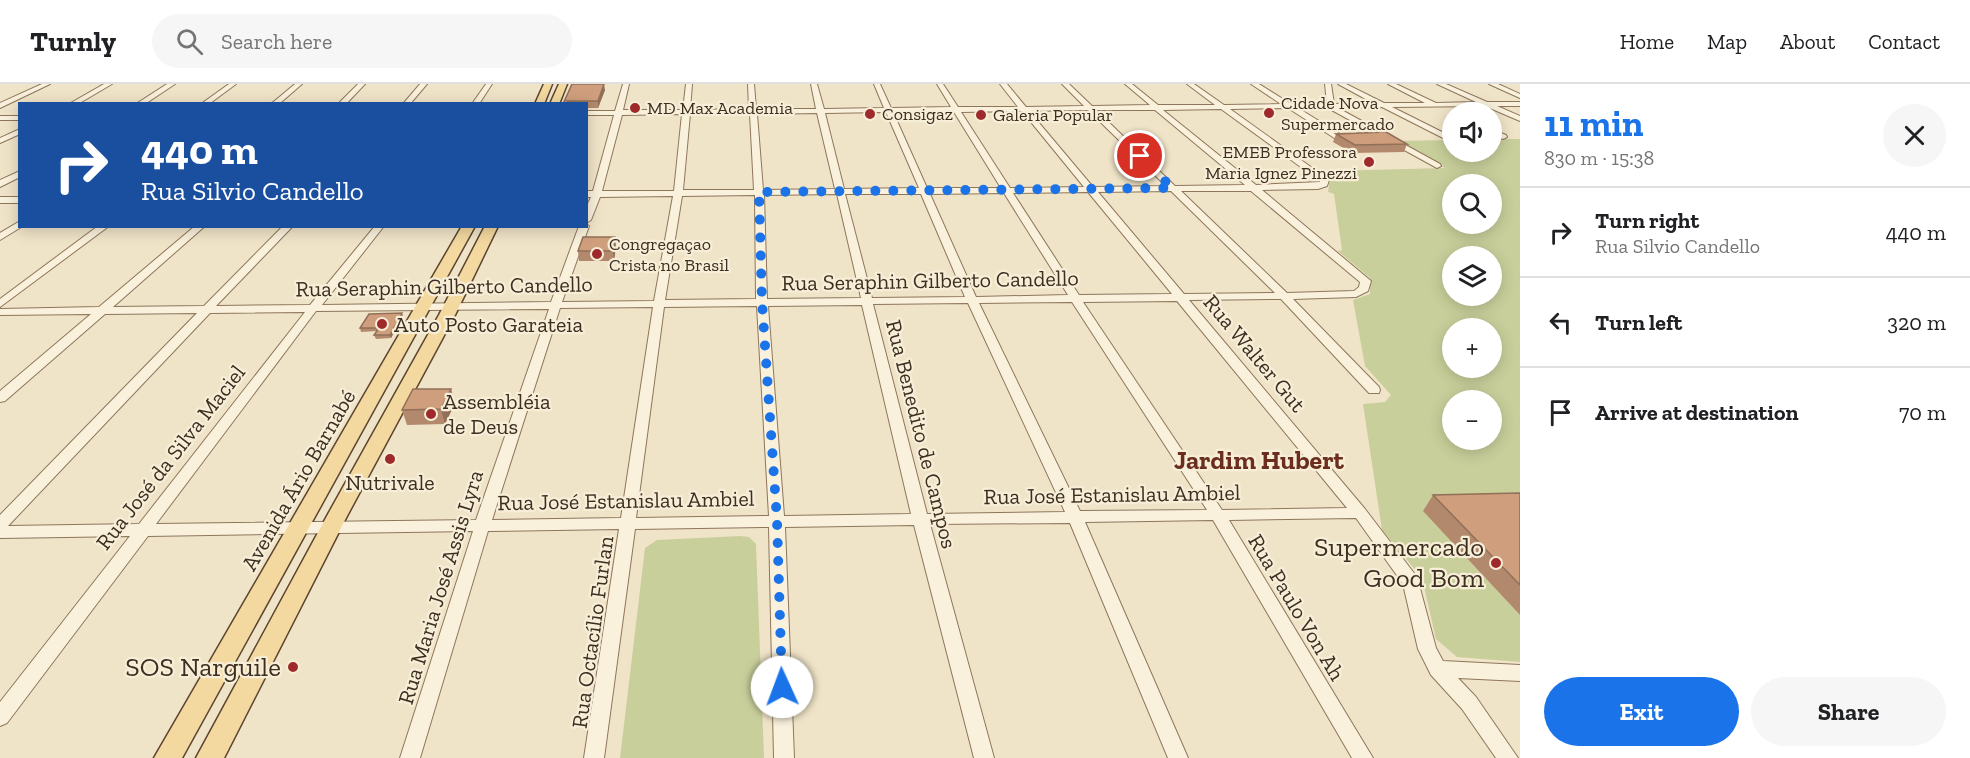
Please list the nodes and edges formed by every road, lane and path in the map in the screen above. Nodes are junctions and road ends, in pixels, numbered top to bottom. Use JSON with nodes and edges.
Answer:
{"nodes":[{"id":1,"x":47,"y":84,"type":"edge"},
{"id":2,"x":109,"y":84,"type":"edge"},
{"id":3,"x":172,"y":84,"type":"edge"},
{"id":4,"x":233,"y":84,"type":"edge"},
{"id":5,"x":299,"y":84,"type":"edge"},
{"id":6,"x":362,"y":84,"type":"edge"},
{"id":7,"x":424,"y":84,"type":"edge"},
{"id":8,"x":489,"y":84,"type":"edge"},
{"id":9,"x":548,"y":84,"type":"edge"},
{"id":10,"x":563,"y":84,"type":"edge"},
{"id":11,"x":626,"y":84,"type":"edge"},
{"id":12,"x":689,"y":84,"type":"edge"},
{"id":13,"x":751,"y":84,"type":"edge"},
{"id":14,"x":814,"y":84,"type":"edge"},
{"id":15,"x":877,"y":84,"type":"edge"},
{"id":16,"x":940,"y":84,"type":"edge"},
{"id":17,"x":1003,"y":84,"type":"edge"},
{"id":18,"x":1065,"y":84,"type":"edge"},
{"id":19,"x":1128,"y":84,"type":"edge"},
{"id":20,"x":1190,"y":84,"type":"edge"},
{"id":21,"x":1254,"y":84,"type":"edge"},
{"id":22,"x":1328,"y":84,"type":"edge"},
{"id":23,"x":1341,"y":84,"type":"edge"},
{"id":24,"x":1392,"y":84,"type":"edge"},
{"id":25,"x":1440,"y":84,"type":"edge"},
{"id":26,"x":1495,"y":86,"type":"edge"},
{"id":27,"x":1520,"y":87,"type":"edge"},
{"id":28,"x":1520,"y":96,"type":"edge"},
{"id":29,"x":76,"y":102,"type":"edge"},
{"id":30,"x":142,"y":102,"type":"edge"},
{"id":31,"x":207,"y":102,"type":"edge"},
{"id":32,"x":276,"y":102,"type":"edge"},
{"id":33,"x":343,"y":102,"type":"edge"},
{"id":34,"x":408,"y":102,"type":"edge"},
{"id":35,"x":476,"y":102,"type":"edge"},
{"id":36,"x":539,"y":102,"type":"edge"},
{"id":37,"x":556,"y":102,"type":"edge"},
{"id":38,"x":1481,"y":102,"type":"edge"},
{"id":39,"x":1502,"y":104,"type":"edge"},
{"id":40,"x":1520,"y":104,"type":"edge"},
{"id":41,"x":1380,"y":105,"type":"junction"},
{"id":42,"x":1436,"y":105,"type":"junction"},
{"id":43,"x":1442,"y":105,"type":"edge"},
{"id":44,"x":0,"y":106,"type":"edge"},
{"id":45,"x":1331,"y":106,"type":"junction"},
{"id":46,"x":1291,"y":107,"type":"junction"},
{"id":47,"x":1157,"y":108,"type":"junction"},
{"id":48,"x":1224,"y":108,"type":"junction"},
{"id":49,"x":1442,"y":108,"type":"edge"},
{"id":50,"x":1091,"y":109,"type":"junction"},
{"id":51,"x":957,"y":110,"type":"junction"},
{"id":52,"x":1023,"y":110,"type":"junction"},
{"id":53,"x":753,"y":111,"type":"junction"},
{"id":54,"x":820,"y":111,"type":"junction"},
{"id":55,"x":888,"y":111,"type":"junction"},
{"id":56,"x":1502,"y":111,"type":"edge"},
{"id":57,"x":617,"y":112,"type":"junction"},
{"id":58,"x":685,"y":112,"type":"junction"},
{"id":59,"x":588,"y":113,"type":"edge"},
{"id":60,"x":0,"y":118,"type":"edge"},
{"id":61,"x":18,"y":118,"type":"edge"},
{"id":62,"x":1520,"y":119,"type":"edge"},
{"id":63,"x":18,"y":132,"type":"edge"},
{"id":64,"x":1442,"y":136,"type":"edge"},
{"id":65,"x":1342,"y":139,"type":"edge"},
{"id":66,"x":0,"y":141,"type":"edge"},
{"id":67,"x":1437,"y":166,"type":"dead end"},
{"id":68,"x":18,"y":174,"type":"edge"},
{"id":69,"x":0,"y":184,"type":"edge"},
{"id":70,"x":1172,"y":188,"type":"junction"},
{"id":71,"x":1254,"y":188,"type":"junction"},
{"id":72,"x":1088,"y":189,"type":"junction"},
{"id":73,"x":1006,"y":190,"type":"junction"},
{"id":74,"x":924,"y":191,"type":"junction"},
{"id":75,"x":759,"y":192,"type":"junction"},
{"id":76,"x":841,"y":192,"type":"junction"},
{"id":77,"x":678,"y":193,"type":"junction"},
{"id":78,"x":592,"y":194,"type":"edge"},
{"id":79,"x":0,"y":200,"type":"edge"},
{"id":80,"x":18,"y":200,"type":"edge"},
{"id":81,"x":588,"y":211,"type":"edge"},
{"id":82,"x":18,"y":225,"type":"edge"},
{"id":83,"x":102,"y":228,"type":"edge"},
{"id":84,"x":199,"y":228,"type":"edge"},
{"id":85,"x":287,"y":228,"type":"edge"},
{"id":86,"x":378,"y":228,"type":"edge"},
{"id":87,"x":468,"y":228,"type":"edge"},
{"id":88,"x":491,"y":228,"type":"edge"},
{"id":89,"x":583,"y":228,"type":"edge"},
{"id":90,"x":0,"y":237,"type":"edge"},
{"id":91,"x":1284,"y":296,"type":"junction"},
{"id":92,"x":1178,"y":297,"type":"junction"},
{"id":93,"x":1075,"y":298,"type":"junction"},
{"id":94,"x":972,"y":299,"type":"junction"},
{"id":95,"x":867,"y":301,"type":"junction"},
{"id":96,"x":762,"y":302,"type":"junction"},
{"id":97,"x":659,"y":303,"type":"junction"},
{"id":98,"x":0,"y":304,"type":"edge"},
{"id":99,"x":555,"y":305,"type":"junction"},
{"id":100,"x":314,"y":307,"type":"junction"},
{"id":101,"x":425,"y":307,"type":"junction"},
{"id":102,"x":451,"y":307,"type":"junction"},
{"id":103,"x":207,"y":309,"type":"junction"},
{"id":104,"x":102,"y":311,"type":"junction"},
{"id":105,"x":0,"y":312,"type":"edge"},
{"id":106,"x":1374,"y":390,"type":"dead end"},
{"id":107,"x":0,"y":398,"type":"edge"},
{"id":108,"x":1360,"y":513,"type":"junction"},
{"id":109,"x":1218,"y":515,"type":"junction"},
{"id":110,"x":920,"y":518,"type":"junction"},
{"id":111,"x":1075,"y":518,"type":"junction"},
{"id":112,"x":777,"y":520,"type":"junction"},
{"id":113,"x":629,"y":522,"type":"junction"},
{"id":114,"x":482,"y":524,"type":"junction"},
{"id":115,"x":0,"y":525,"type":"edge"},
{"id":116,"x":331,"y":527,"type":"junction"},
{"id":117,"x":297,"y":528,"type":"junction"},
{"id":118,"x":143,"y":529,"type":"junction"},
{"id":119,"x":0,"y":532,"type":"edge"},
{"id":120,"x":1438,"y":669,"type":"junction"},
{"id":121,"x":1520,"y":674,"type":"edge"},
{"id":122,"x":0,"y":717,"type":"edge"},
{"id":123,"x":168,"y":758,"type":"edge"},
{"id":124,"x":210,"y":758,"type":"edge"},
{"id":125,"x":410,"y":758,"type":"edge"},
{"id":126,"x":594,"y":758,"type":"edge"},
{"id":127,"x":784,"y":758,"type":"edge"},
{"id":128,"x":984,"y":758,"type":"edge"},
{"id":129,"x":1178,"y":758,"type":"edge"},
{"id":130,"x":1363,"y":758,"type":"edge"},
{"id":131,"x":1508,"y":758,"type":"edge"}],
"edges":[{"from":1,"to":44,"type":"street"},
{"from":2,"to":29,"type":"street"},
{"from":3,"to":30,"type":"street"},
{"from":4,"to":31,"type":"street"},
{"from":5,"to":32,"type":"street"},
{"from":6,"to":33,"type":"street"},
{"from":7,"to":34,"type":"street"},
{"from":8,"to":35,"type":"street"},
{"from":9,"to":36,"type":"main road"},
{"from":10,"to":37,"type":"main road"},
{"from":11,"to":57,"type":"street"},
{"from":12,"to":58,"type":"street","name":"Rua Octacílio Furlan"},
{"from":13,"to":53,"type":"street"},
{"from":14,"to":54,"type":"street","name":"Rua Benedito de Campos"},
{"from":15,"to":55,"type":"street"},
{"from":16,"to":51,"type":"street","name":"Rua Paulo Von Ah"},
{"from":17,"to":52,"type":"street","name":"Rua Walter Gut"},
{"from":18,"to":50,"type":"street"},
{"from":19,"to":47,"type":"street"},
{"from":20,"to":48,"type":"street"},
{"from":21,"to":46,"type":"street"},
{"from":22,"to":45,"type":"street"},
{"from":23,"to":41,"type":"street"},
{"from":24,"to":42,"type":"street"},
{"from":25,"to":38,"type":"street"},
{"from":26,"to":27,"type":"street"},
{"from":26,"to":28,"type":"street"},
{"from":39,"to":40,"type":"street"},
{"from":41,"to":42,"type":"street"},
{"from":41,"to":45,"type":"street"},
{"from":41,"to":64,"type":"street"},
{"from":42,"to":43,"type":"street"},
{"from":42,"to":49,"type":"street"},
{"from":45,"to":46,"type":"street"},
{"from":45,"to":67,"type":"street"},
{"from":46,"to":48,"type":"street"},
{"from":46,"to":65,"type":"street"},
{"from":47,"to":48,"type":"street"},
{"from":47,"to":50,"type":"street"},
{"from":47,"to":71,"type":"street"},
{"from":48,"to":71,"type":"street"},
{"from":50,"to":52,"type":"street"},
{"from":50,"to":70,"type":"street"},
{"from":51,"to":52,"type":"street"},
{"from":51,"to":55,"type":"street"},
{"from":51,"to":73,"type":"street","name":"Rua Paulo Von Ah"},
{"from":52,"to":72,"type":"street","name":"Rua Walter Gut"},
{"from":53,"to":54,"type":"street"},
{"from":53,"to":58,"type":"street"},
{"from":53,"to":75,"type":"street"},
{"from":54,"to":55,"type":"street"},
{"from":54,"to":76,"type":"street","name":"Rua Benedito de Campos"},
{"from":55,"to":74,"type":"street"},
{"from":56,"to":62,"type":"street"},
{"from":57,"to":58,"type":"street"},
{"from":57,"to":59,"type":"street"},
{"from":57,"to":78,"type":"street"},
{"from":58,"to":77,"type":"street","name":"Rua Octacílio Furlan"},
{"from":60,"to":61,"type":"street"},
{"from":63,"to":66,"type":"street"},
{"from":68,"to":69,"type":"street"},
{"from":70,"to":71,"type":"street"},
{"from":70,"to":72,"type":"street"},
{"from":70,"to":91,"type":"street"},
{"from":71,"to":91,"type":"street","name":"Rua Seraphin Gilberto Candello"},
{"from":72,"to":73,"type":"street"},
{"from":72,"to":92,"type":"street","name":"Rua Walter Gut"},
{"from":73,"to":74,"type":"street"},
{"from":73,"to":93,"type":"street","name":"Rua Paulo Von Ah"},
{"from":74,"to":76,"type":"street"},
{"from":74,"to":94,"type":"street"},
{"from":75,"to":76,"type":"street"},
{"from":75,"to":77,"type":"street"},
{"from":75,"to":96,"type":"street"},
{"from":76,"to":95,"type":"street","name":"Rua Benedito de Campos"},
{"from":77,"to":78,"type":"street"},
{"from":77,"to":97,"type":"street","name":"Rua Octacílio Furlan"},
{"from":78,"to":81,"type":"street"},
{"from":79,"to":80,"type":"street"},
{"from":82,"to":90,"type":"street"},
{"from":83,"to":98,"type":"street"},
{"from":84,"to":104,"type":"street"},
{"from":85,"to":103,"type":"street"},
{"from":86,"to":100,"type":"street","name":"Rua José da Silva Maciel"},
{"from":87,"to":101,"type":"main road","name":"Avenida Ário Barnabé"},
{"from":88,"to":102,"type":"main road"},
{"from":89,"to":99,"type":"street","name":"Rua Maria José Assis Lyra"},
{"from":91,"to":92,"type":"street","name":"Rua Seraphin Gilberto Candello"},
{"from":91,"to":106,"type":"street"},
{"from":92,"to":93,"type":"street","name":"Rua Seraphin Gilberto Candello"},
{"from":92,"to":108,"type":"street","name":"Rua Walter Gut"},
{"from":93,"to":94,"type":"street","name":"Rua Seraphin Gilberto Candello"},
{"from":93,"to":109,"type":"street","name":"Rua Paulo Von Ah"},
{"from":94,"to":95,"type":"street","name":"Rua Seraphin Gilberto Candello"},
{"from":94,"to":111,"type":"street"},
{"from":95,"to":96,"type":"street","name":"Rua Seraphin Gilberto Candello"},
{"from":95,"to":110,"type":"street","name":"Rua Benedito de Campos"},
{"from":96,"to":97,"type":"street","name":"Rua Seraphin Gilberto Candello"},
{"from":96,"to":112,"type":"street"},
{"from":97,"to":99,"type":"street","name":"Rua Seraphin Gilberto Candello"},
{"from":97,"to":113,"type":"street","name":"Rua Octacílio Furlan"},
{"from":99,"to":102,"type":"street","name":"Rua Seraphin Gilberto Candello"},
{"from":99,"to":114,"type":"street","name":"Rua Maria José Assis Lyra"},
{"from":100,"to":101,"type":"street","name":"Rua Seraphin Gilberto Candello"},
{"from":100,"to":103,"type":"street","name":"Rua Seraphin Gilberto Candello"},
{"from":100,"to":118,"type":"street","name":"Rua José da Silva Maciel"},
{"from":101,"to":102,"type":"street","name":"Rua Seraphin Gilberto Candello"},
{"from":101,"to":117,"type":"main road","name":"Avenida Ário Barnabé"},
{"from":102,"to":116,"type":"main road"},
{"from":103,"to":104,"type":"street","name":"Rua Seraphin Gilberto Candello"},
{"from":103,"to":115,"type":"street"},
{"from":104,"to":105,"type":"street","name":"Rua Seraphin Gilberto Candello"},
{"from":104,"to":107,"type":"street"},
{"from":108,"to":109,"type":"street","name":"Rua José Estanislau Ambiel"},
{"from":108,"to":120,"type":"street","name":"Rua Walter Gut"},
{"from":109,"to":111,"type":"street","name":"Rua José Estanislau Ambiel"},
{"from":109,"to":130,"type":"street","name":"Rua Paulo Von Ah"},
{"from":110,"to":111,"type":"street","name":"Rua José Estanislau Ambiel"},
{"from":110,"to":112,"type":"street","name":"Rua José Estanislau Ambiel"},
{"from":110,"to":128,"type":"street","name":"Rua Benedito de Campos"},
{"from":111,"to":129,"type":"street"},
{"from":112,"to":113,"type":"street","name":"Rua José Estanislau Ambiel"},
{"from":112,"to":127,"type":"street"},
{"from":113,"to":114,"type":"street","name":"Rua José Estanislau Ambiel"},
{"from":113,"to":126,"type":"street","name":"Rua Octacílio Furlan"},
{"from":114,"to":116,"type":"street","name":"Rua José Estanislau Ambiel"},
{"from":114,"to":125,"type":"street","name":"Rua Maria José Assis Lyra"},
{"from":116,"to":117,"type":"street","name":"Rua José Estanislau Ambiel"},
{"from":116,"to":124,"type":"main road"},
{"from":117,"to":118,"type":"street","name":"Rua José Estanislau Ambiel"},
{"from":117,"to":123,"type":"main road","name":"Avenida Ário Barnabé"},
{"from":118,"to":119,"type":"street","name":"Rua José Estanislau Ambiel"},
{"from":118,"to":122,"type":"street","name":"Rua José da Silva Maciel"},
{"from":120,"to":121,"type":"street"},
{"from":120,"to":131,"type":"street","name":"Rua Walter Gut"}]}
